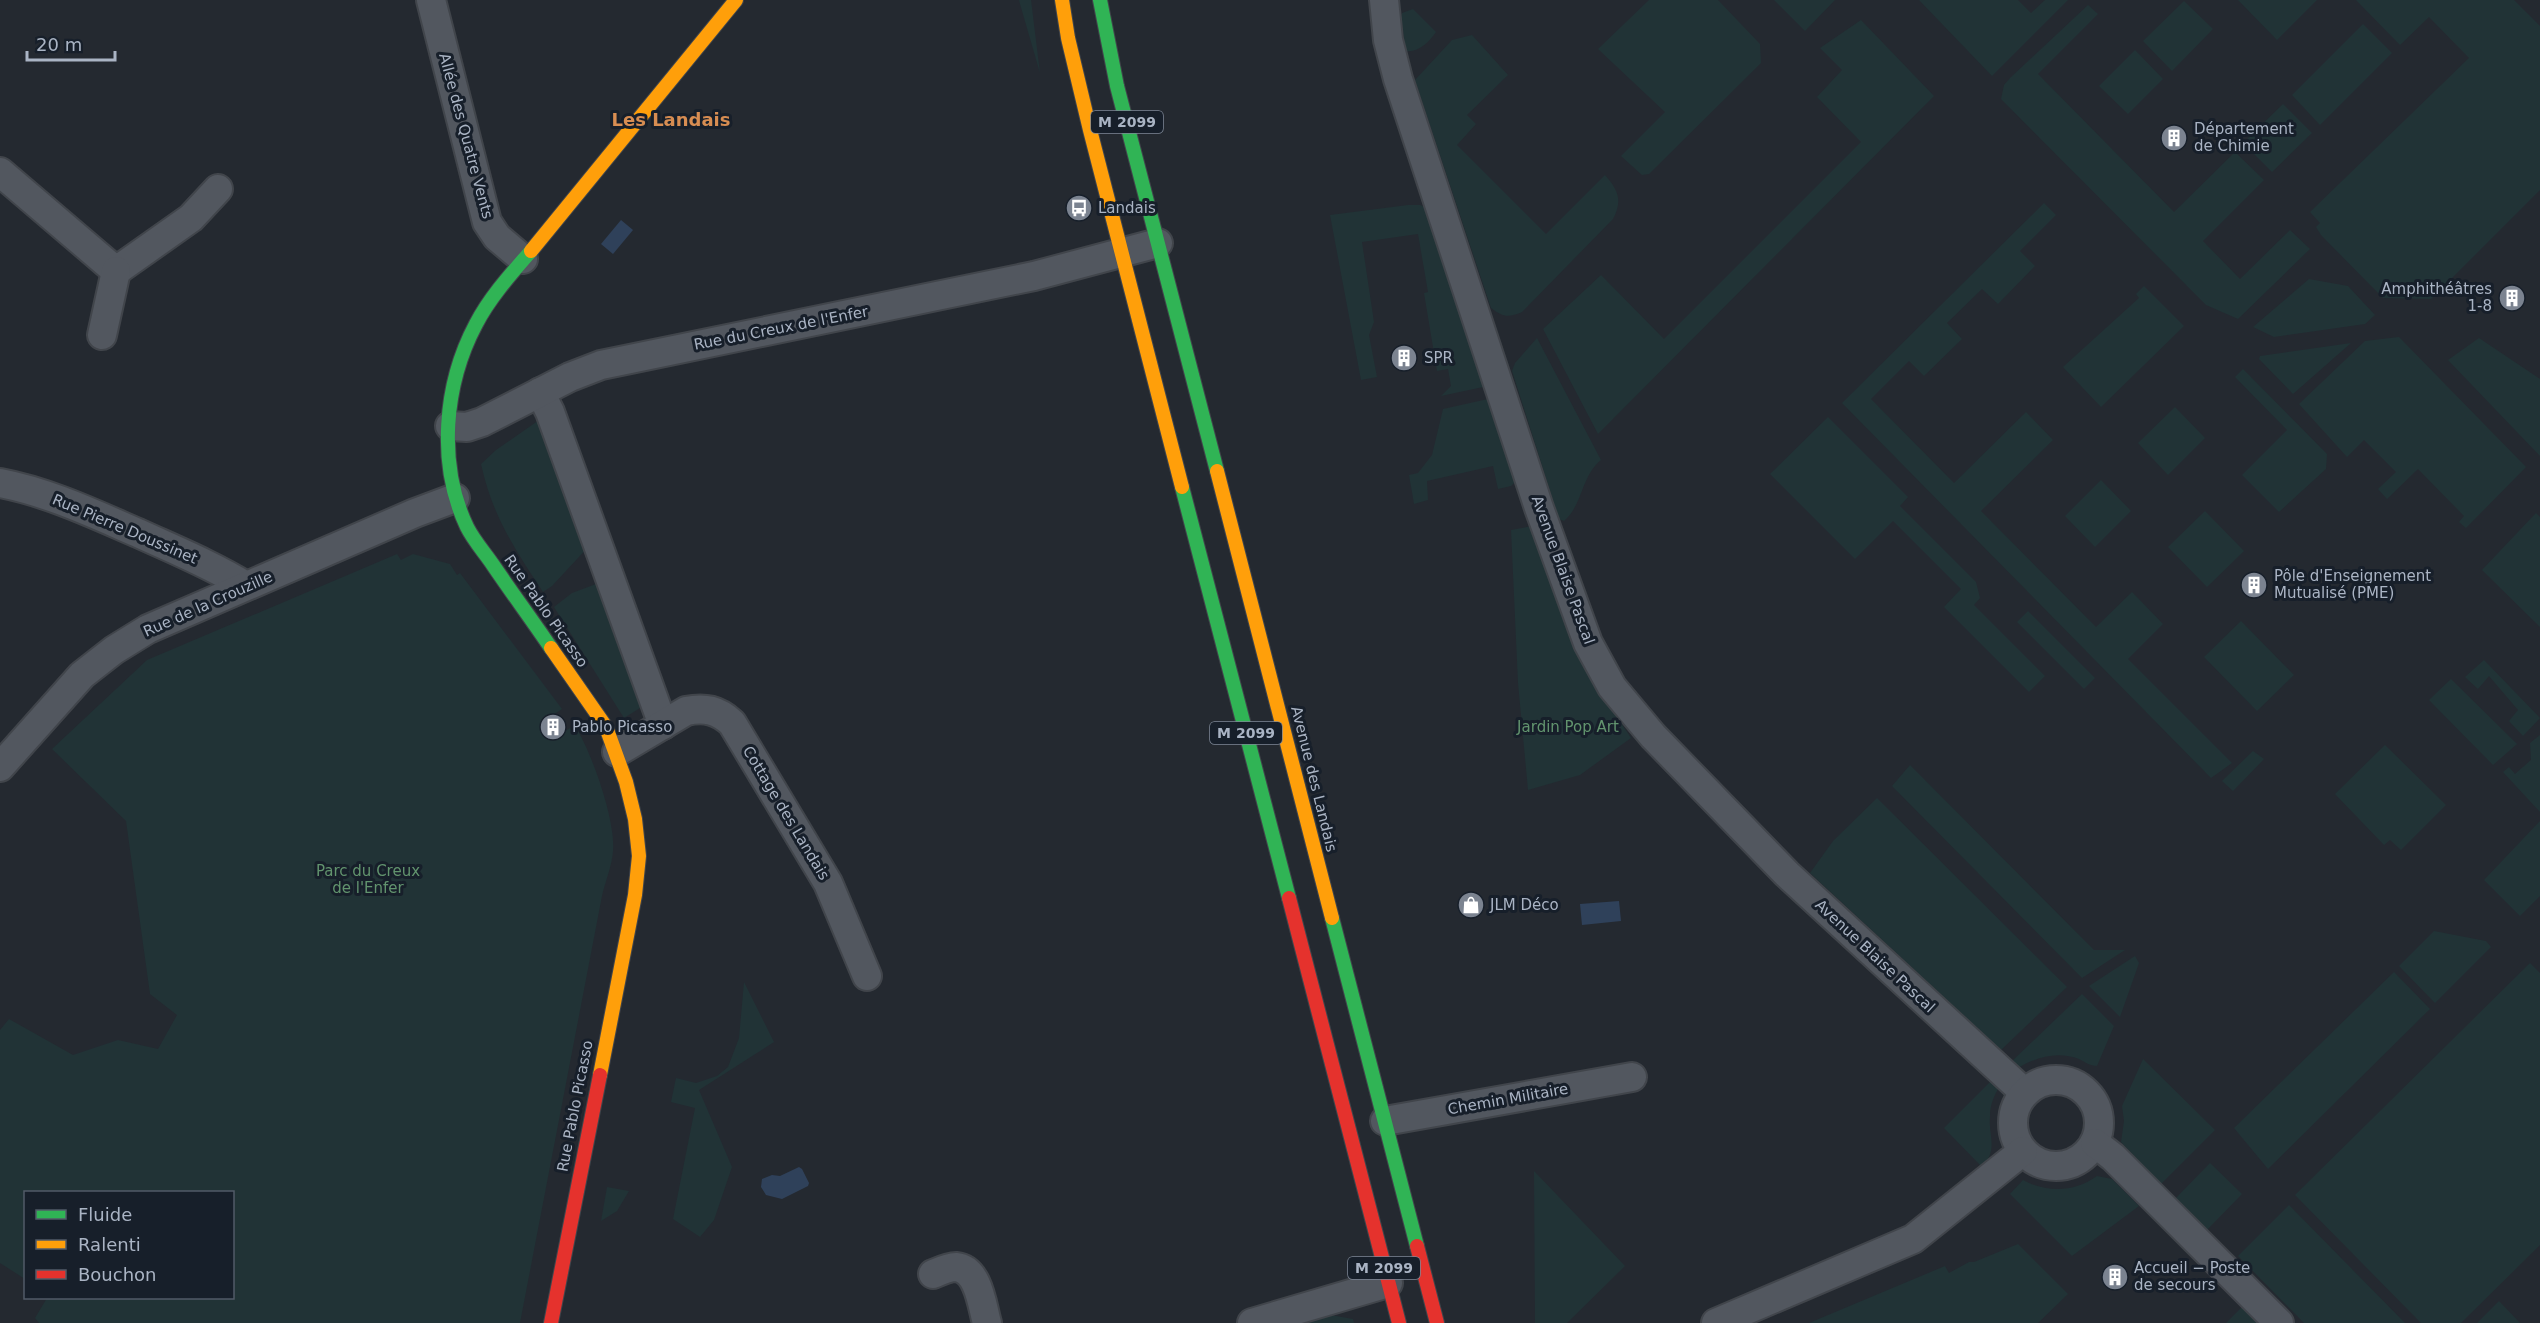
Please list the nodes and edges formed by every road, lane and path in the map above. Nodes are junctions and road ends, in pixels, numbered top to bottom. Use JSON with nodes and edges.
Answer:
{"nodes":[{"id":1,"x":431,"y":0,"type":"edge"},
{"id":2,"x":736,"y":0,"type":"edge"},
{"id":3,"x":1062,"y":0,"type":"edge"},
{"id":4,"x":1100,"y":0,"type":"edge"},
{"id":5,"x":1384,"y":0,"type":"edge"},
{"id":6,"x":0,"y":172,"type":"edge"},
{"id":7,"x":218,"y":189,"type":"dead end"},
{"id":8,"x":1158,"y":243,"type":"junction"},
{"id":9,"x":1122,"y":253,"type":"junction"},
{"id":10,"x":523,"y":260,"type":"junction"},
{"id":11,"x":116,"y":271,"type":"junction"},
{"id":12,"x":102,"y":335,"type":"dead end"},
{"id":13,"x":540,"y":392,"type":"junction"},
{"id":14,"x":450,"y":426,"type":"junction"},
{"id":15,"x":0,"y":483,"type":"edge"},
{"id":16,"x":455,"y":498,"type":"junction"},
{"id":17,"x":246,"y":586,"type":"junction"},
{"id":18,"x":663,"y":725,"type":"junction"},
{"id":19,"x":617,"y":752,"type":"junction"},
{"id":20,"x":0,"y":766,"type":"edge"},
{"id":21,"x":867,"y":976,"type":"dead end"},
{"id":22,"x":1632,"y":1077,"type":"dead end"},
{"id":23,"x":2025,"y":1093,"type":"junction"},
{"id":24,"x":1385,"y":1121,"type":"junction"},
{"id":25,"x":2095,"y":1143,"type":"junction"},
{"id":26,"x":2023,"y":1151,"type":"junction"},
{"id":27,"x":933,"y":1274,"type":"dead end"},
{"id":28,"x":1388,"y":1283,"type":"junction"},
{"id":29,"x":551,"y":1323,"type":"edge"},
{"id":30,"x":987,"y":1323,"type":"edge"},
{"id":31,"x":1252,"y":1323,"type":"edge"},
{"id":32,"x":1399,"y":1323,"type":"edge"},
{"id":33,"x":1437,"y":1323,"type":"edge"},
{"id":34,"x":1716,"y":1323,"type":"edge"},
{"id":35,"x":2279,"y":1323,"type":"edge"}],
"edges":[{"from":1,"to":10,"type":"street","name":"Allée des Quatre Vents"},
{"from":2,"to":10,"type":"main road","name":"Rue Pablo Picasso"},
{"from":3,"to":9,"type":"main road","number":"M 2099"},
{"from":4,"to":8,"type":"main road","number":"M 2099"},
{"from":5,"to":23,"type":"street","name":"Avenue Blaise Pascal"},
{"from":6,"to":11,"type":"street"},
{"from":7,"to":11,"type":"street"},
{"from":8,"to":9,"type":"street","name":"Rue du Creux de l'Enfer"},
{"from":8,"to":24,"type":"main road","name":"Avenue des Landais","number":"M 2099"},
{"from":9,"to":13,"type":"street","name":"Rue du Creux de l'Enfer"},
{"from":9,"to":28,"type":"main road","number":"M 2099"},
{"from":10,"to":14,"type":"main road","name":"Rue Pablo Picasso"},
{"from":11,"to":12,"type":"street"},
{"from":13,"to":14,"type":"street","name":"Rue du Creux de l'Enfer"},
{"from":13,"to":18,"type":"street"},
{"from":14,"to":16,"type":"main road","name":"Rue Pablo Picasso"},
{"from":15,"to":17,"type":"street","name":"Rue Pierre Doussinet"},
{"from":16,"to":17,"type":"street","name":"Rue de la Crouzille"},
{"from":16,"to":19,"type":"main road","name":"Rue Pablo Picasso"},
{"from":17,"to":20,"type":"street","name":"Rue de la Crouzille"},
{"from":18,"to":19,"type":"street","name":"Cottage des Landais"},
{"from":18,"to":21,"type":"street","name":"Cottage des Landais"},
{"from":19,"to":29,"type":"main road","name":"Rue Pablo Picasso"},
{"from":22,"to":24,"type":"street","name":"Chemin Militaire"},
{"from":23,"to":25,"type":"street"},
{"from":23,"to":26,"type":"street"},
{"from":24,"to":33,"type":"main road","name":"Avenue des Landais","number":"M 2099"},
{"from":25,"to":26,"type":"street"},
{"from":25,"to":35,"type":"street"},
{"from":26,"to":34,"type":"street"},
{"from":27,"to":30,"type":"street"},
{"from":28,"to":31,"type":"street"},
{"from":28,"to":32,"type":"main road","number":"M 2099"}]}
